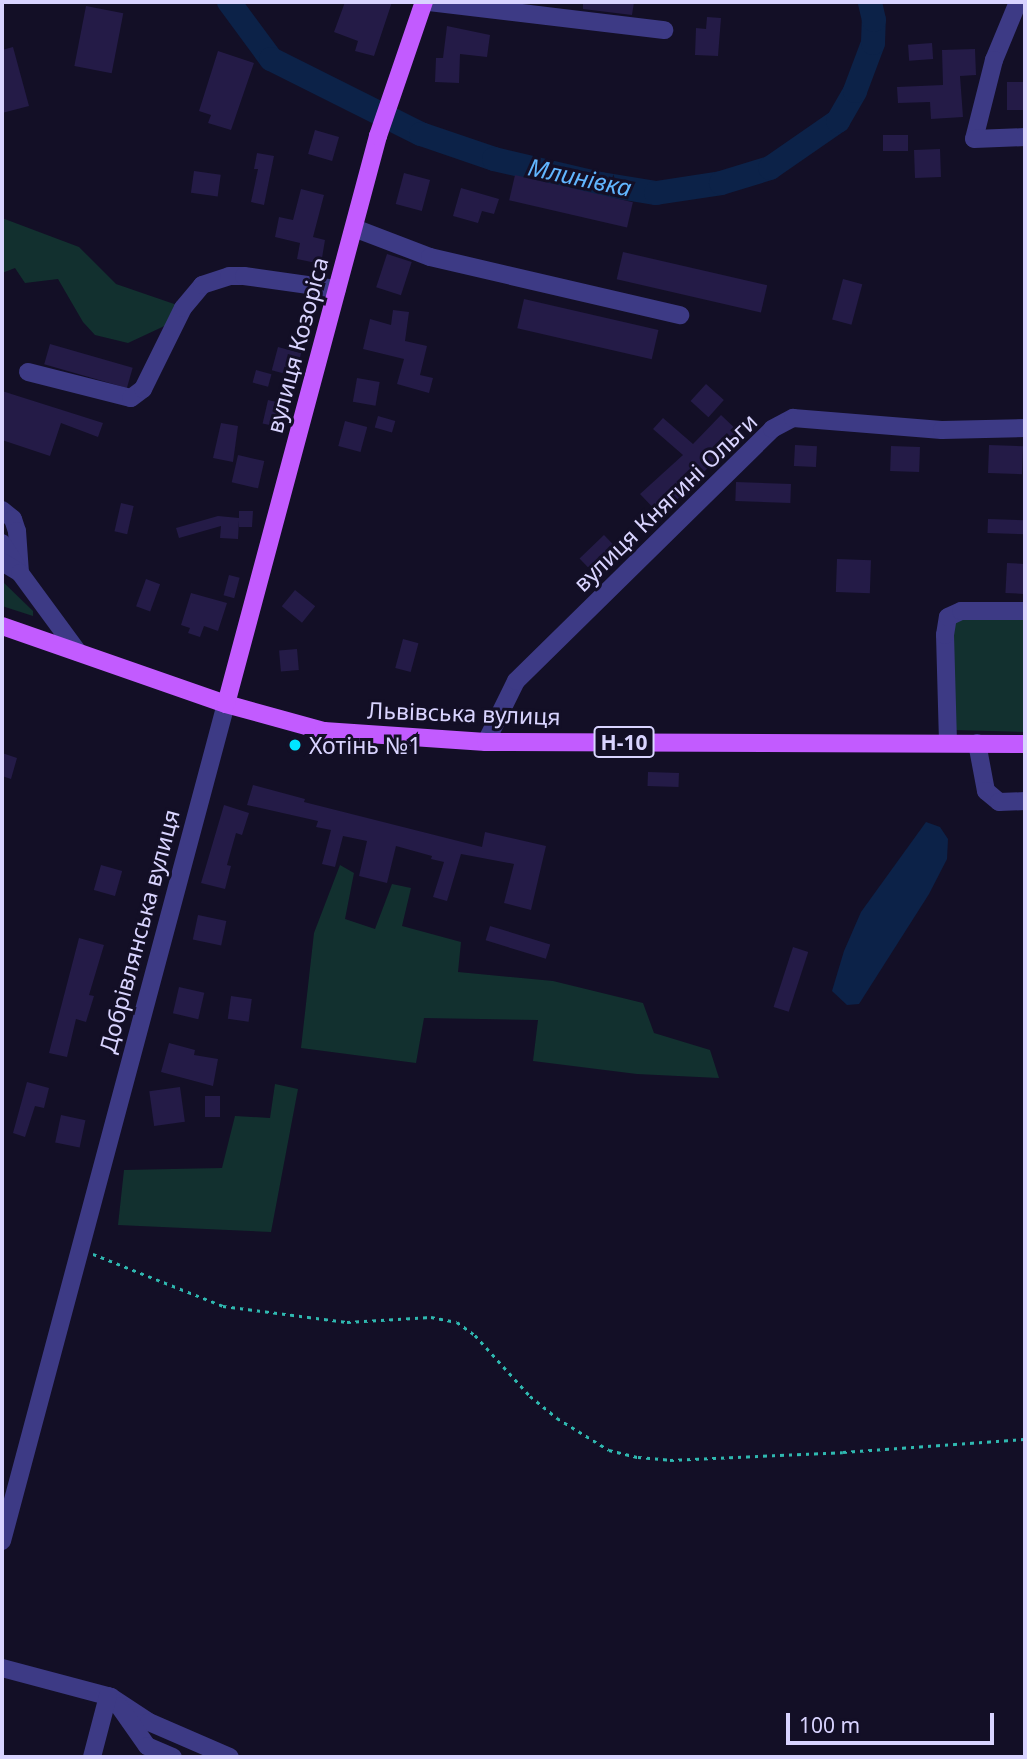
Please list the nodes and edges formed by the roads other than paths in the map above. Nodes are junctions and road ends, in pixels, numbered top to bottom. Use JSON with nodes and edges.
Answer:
{"nodes":[{"id":1,"x":427,"y":2,"type":"edge"},
{"id":2,"x":1018,"y":2,"type":"edge"},
{"id":3,"x":664,"y":30,"type":"dead end"},
{"id":4,"x":1025,"y":137,"type":"edge"},
{"id":5,"x":354,"y":228,"type":"junction"},
{"id":6,"x":337,"y":289,"type":"junction"},
{"id":7,"x":680,"y":315,"type":"dead end"},
{"id":8,"x":28,"y":372,"type":"dead end"},
{"id":9,"x":1025,"y":428,"type":"edge"},
{"id":10,"x":2,"y":510,"type":"edge"},
{"id":11,"x":2,"y":543,"type":"edge"},
{"id":12,"x":2,"y":562,"type":"edge"},
{"id":13,"x":20,"y":573,"type":"junction"},
{"id":14,"x":1025,"y":611,"type":"edge"},
{"id":15,"x":2,"y":626,"type":"edge"},
{"id":16,"x":78,"y":652,"type":"junction"},
{"id":17,"x":226,"y":704,"type":"junction"},
{"id":18,"x":486,"y":742,"type":"junction"},
{"id":19,"x":947,"y":743,"type":"junction"},
{"id":20,"x":977,"y":743,"type":"junction"},
{"id":21,"x":1025,"y":744,"type":"edge"},
{"id":22,"x":1025,"y":801,"type":"edge"},
{"id":23,"x":2,"y":1541,"type":"edge"},
{"id":24,"x":2,"y":1668,"type":"edge"},
{"id":25,"x":113,"y":1700,"type":"junction"},
{"id":26,"x":139,"y":1749,"type":"edge"},
{"id":27,"x":92,"y":1757,"type":"edge"},
{"id":28,"x":173,"y":1757,"type":"edge"},
{"id":29,"x":230,"y":1757,"type":"edge"}],
"edges":[{"from":1,"to":3,"type":"street"},
{"from":1,"to":5,"type":"main road","name":"вулиця Козоріса"},
{"from":2,"to":4,"type":"street"},
{"from":5,"to":6,"type":"main road","name":"вулиця Козоріса"},
{"from":5,"to":7,"type":"street"},
{"from":6,"to":8,"type":"street"},
{"from":6,"to":17,"type":"main road","name":"вулиця Козоріса"},
{"from":9,"to":18,"type":"street","name":"вулиця Княгині Ольги"},
{"from":10,"to":13,"type":"street"},
{"from":11,"to":13,"type":"street"},
{"from":12,"to":13,"type":"street"},
{"from":13,"to":16,"type":"street"},
{"from":14,"to":19,"type":"street"},
{"from":15,"to":16,"type":"main road","name":"Львівська вулиця","number":"Н-10"},
{"from":16,"to":17,"type":"main road","name":"Львівська вулиця","number":"Н-10"},
{"from":17,"to":18,"type":"main road","name":"Львівська вулиця","number":"Н-10"},
{"from":17,"to":23,"type":"street","name":"Добрівлянська вулиця"},
{"from":18,"to":19,"type":"main road","name":"Львівська вулиця","number":"Н-10"},
{"from":19,"to":20,"type":"main road","name":"Львівська вулиця","number":"Н-10"},
{"from":20,"to":21,"type":"main road","name":"Львівська вулиця","number":"Н-10"},
{"from":20,"to":22,"type":"street"},
{"from":24,"to":25,"type":"street"},
{"from":25,"to":26,"type":"street"},
{"from":25,"to":27,"type":"street"},
{"from":25,"to":29,"type":"street"},
{"from":26,"to":28,"type":"street"}]}
